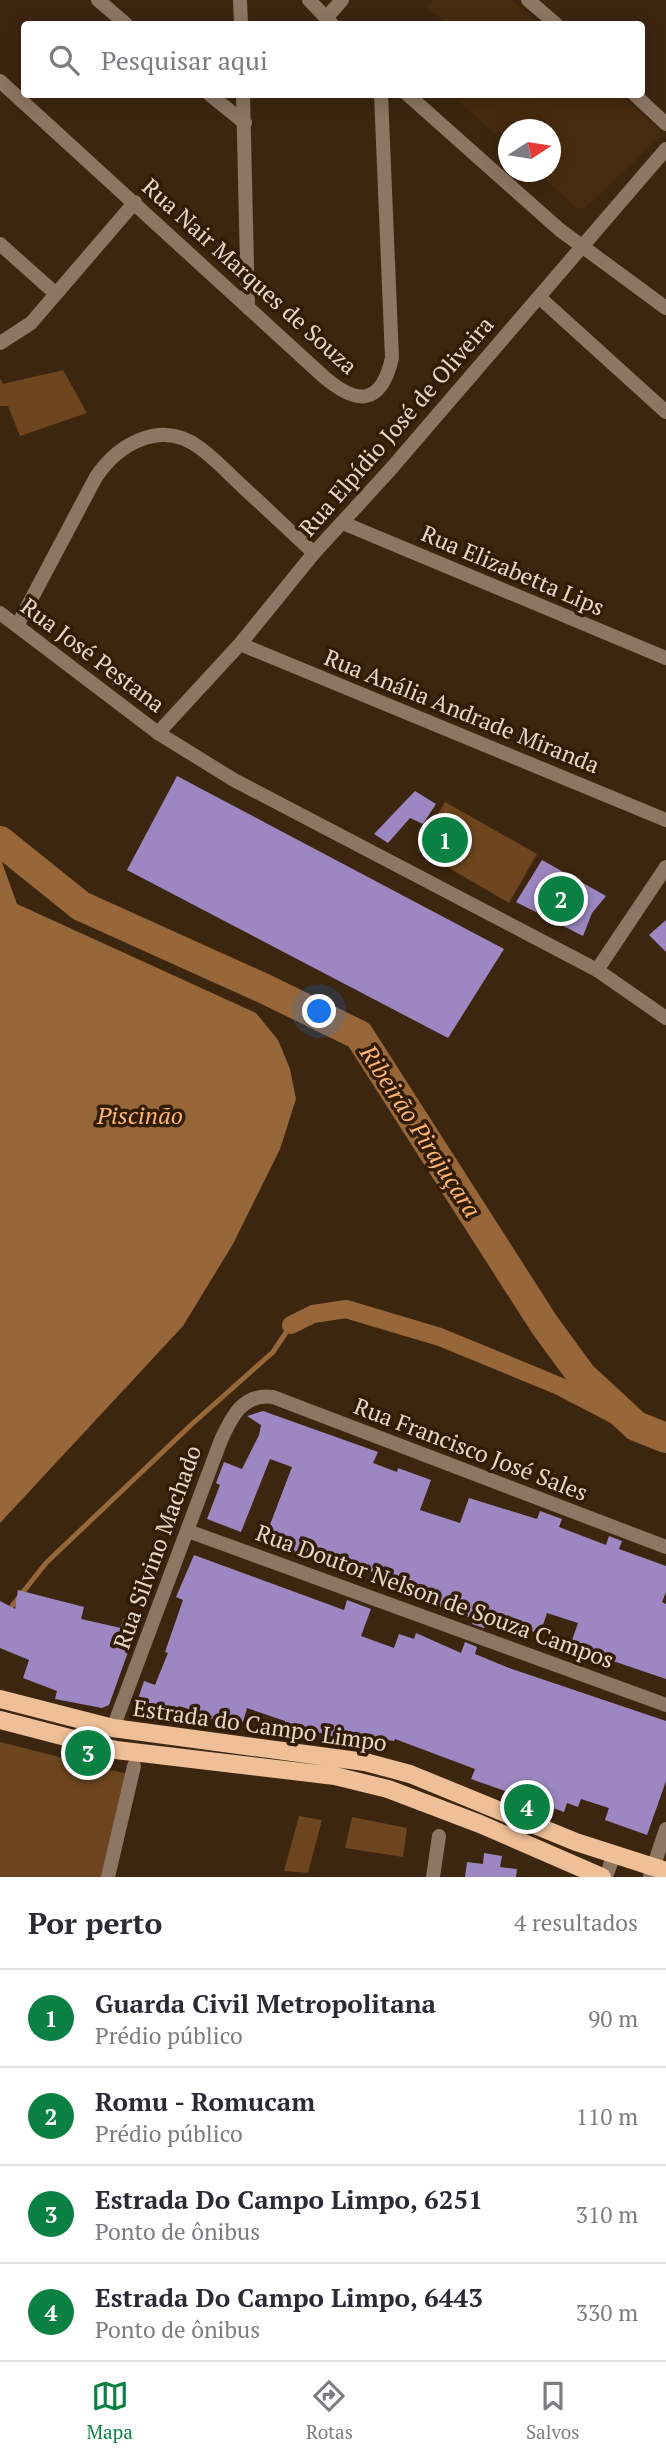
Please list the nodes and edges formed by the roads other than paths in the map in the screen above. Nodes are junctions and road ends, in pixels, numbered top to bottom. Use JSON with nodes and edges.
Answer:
{"nodes":[{"id":1,"x":98,"y":0,"type":"edge"},
{"id":2,"x":240,"y":0,"type":"edge"},
{"id":3,"x":309,"y":0,"type":"edge"},
{"id":4,"x":342,"y":0,"type":"edge"},
{"id":5,"x":528,"y":0,"type":"edge"},
{"id":6,"x":122,"y":21,"type":"edge"},
{"id":7,"x":241,"y":21,"type":"edge"},
{"id":8,"x":329,"y":21,"type":"edge"},
{"id":9,"x":552,"y":21,"type":"edge"},
{"id":10,"x":0,"y":81,"type":"edge"},
{"id":11,"x":214,"y":98,"type":"edge"},
{"id":12,"x":243,"y":98,"type":"edge"},
{"id":13,"x":381,"y":98,"type":"edge"},
{"id":14,"x":412,"y":98,"type":"edge"},
{"id":15,"x":638,"y":98,"type":"edge"},
{"id":16,"x":244,"y":123,"type":"junction"},
{"id":17,"x":666,"y":124,"type":"edge"},
{"id":18,"x":666,"y":149,"type":"edge"},
{"id":19,"x":135,"y":202,"type":"junction"},
{"id":20,"x":0,"y":244,"type":"edge"},
{"id":21,"x":580,"y":246,"type":"junction"},
{"id":22,"x":56,"y":294,"type":"junction"},
{"id":23,"x":539,"y":297,"type":"junction"},
{"id":24,"x":666,"y":308,"type":"edge"},
{"id":25,"x":248,"y":309,"type":"junction"},
{"id":26,"x":0,"y":343,"type":"edge"},
{"id":27,"x":666,"y":412,"type":"edge"},
{"id":28,"x":343,"y":523,"type":"junction"},
{"id":29,"x":314,"y":553,"type":"junction"},
{"id":30,"x":0,"y":613,"type":"edge"},
{"id":31,"x":17,"y":626,"type":"junction"},
{"id":32,"x":240,"y":643,"type":"junction"},
{"id":33,"x":666,"y":657,"type":"edge"},
{"id":34,"x":159,"y":733,"type":"junction"},
{"id":35,"x":666,"y":820,"type":"edge"},
{"id":36,"x":666,"y":867,"type":"edge"},
{"id":37,"x":597,"y":970,"type":"junction"},
{"id":38,"x":666,"y":1018,"type":"edge"},
{"id":39,"x":260,"y":1396,"type":"joint"},
{"id":40,"x":188,"y":1531,"type":"junction"},
{"id":41,"x":666,"y":1547,"type":"edge"},
{"id":42,"x":0,"y":1699,"type":"edge"},
{"id":43,"x":666,"y":1705,"type":"edge"},
{"id":44,"x":0,"y":1720,"type":"edge"},
{"id":45,"x":113,"y":1728,"type":"junction"},
{"id":46,"x":134,"y":1766,"type":"dead end"},
{"id":47,"x":666,"y":1829,"type":"edge"},
{"id":48,"x":439,"y":1836,"type":"dead end"},
{"id":49,"x":614,"y":1854,"type":"junction"},
{"id":50,"x":656,"y":1872,"type":"edge"},
{"id":51,"x":108,"y":1877,"type":"edge"},
{"id":52,"x":433,"y":1877,"type":"edge"},
{"id":53,"x":604,"y":1877,"type":"edge"}],
"edges":[{"from":1,"to":6,"type":"street"},
{"from":2,"to":7,"type":"street"},
{"from":3,"to":8,"type":"street"},
{"from":4,"to":8,"type":"street"},
{"from":5,"to":9,"type":"street"},
{"from":10,"to":19,"type":"street","name":"Rua Nair Marques de Souza"},
{"from":11,"to":16,"type":"street"},
{"from":12,"to":16,"type":"street"},
{"from":13,"to":25,"type":"street","name":"Rua Nair Marques de Souza"},
{"from":14,"to":21,"type":"street"},
{"from":15,"to":17,"type":"street"},
{"from":16,"to":25,"type":"street"},
{"from":18,"to":21,"type":"street","name":"Rua Elpídio José de Oliveira"},
{"from":19,"to":22,"type":"street"},
{"from":19,"to":25,"type":"street","name":"Rua Nair Marques de Souza"},
{"from":20,"to":22,"type":"street"},
{"from":21,"to":23,"type":"street","name":"Rua Elpídio José de Oliveira"},
{"from":21,"to":24,"type":"street"},
{"from":22,"to":26,"type":"street"},
{"from":23,"to":27,"type":"street"},
{"from":23,"to":28,"type":"street","name":"Rua Elpídio José de Oliveira"},
{"from":28,"to":29,"type":"street","name":"Rua Elpídio José de Oliveira"},
{"from":28,"to":33,"type":"street","name":"Rua Elizabetta Lips"},
{"from":29,"to":31,"type":"street"},
{"from":29,"to":32,"type":"street","name":"Rua Elpídio José de Oliveira"},
{"from":30,"to":31,"type":"street","name":"Rua José Pestana"},
{"from":31,"to":34,"type":"street","name":"Rua José Pestana"},
{"from":32,"to":34,"type":"street","name":"Rua Elpídio José de Oliveira"},
{"from":32,"to":35,"type":"street","name":"Rua Anália Andrade Miranda"},
{"from":34,"to":37,"type":"street","name":"Rua José Pestana"},
{"from":36,"to":37,"type":"street"},
{"from":37,"to":38,"type":"street","name":"Rua José Pestana"},
{"from":39,"to":40,"type":"street","name":"Rua Silvino Machado"},
{"from":39,"to":41,"type":"street","name":"Rua Francisco José Sales"},
{"from":40,"to":43,"type":"street","name":"Rua Doutor Nelson de Souza Campos"},
{"from":40,"to":45,"type":"street","name":"Rua Silvino Machado"},
{"from":42,"to":45,"type":"main road","name":"Estrada do Campo Limpo"},
{"from":44,"to":53,"type":"main road","name":"Estrada do Campo Limpo"},
{"from":45,"to":49,"type":"main road","name":"Estrada do Campo Limpo"},
{"from":46,"to":51,"type":"street"},
{"from":47,"to":50,"type":"street"},
{"from":48,"to":52,"type":"street"},
{"from":49,"to":50,"type":"main road","name":"Estrada do Campo Limpo"},
{"from":49,"to":53,"type":"street"}]}
